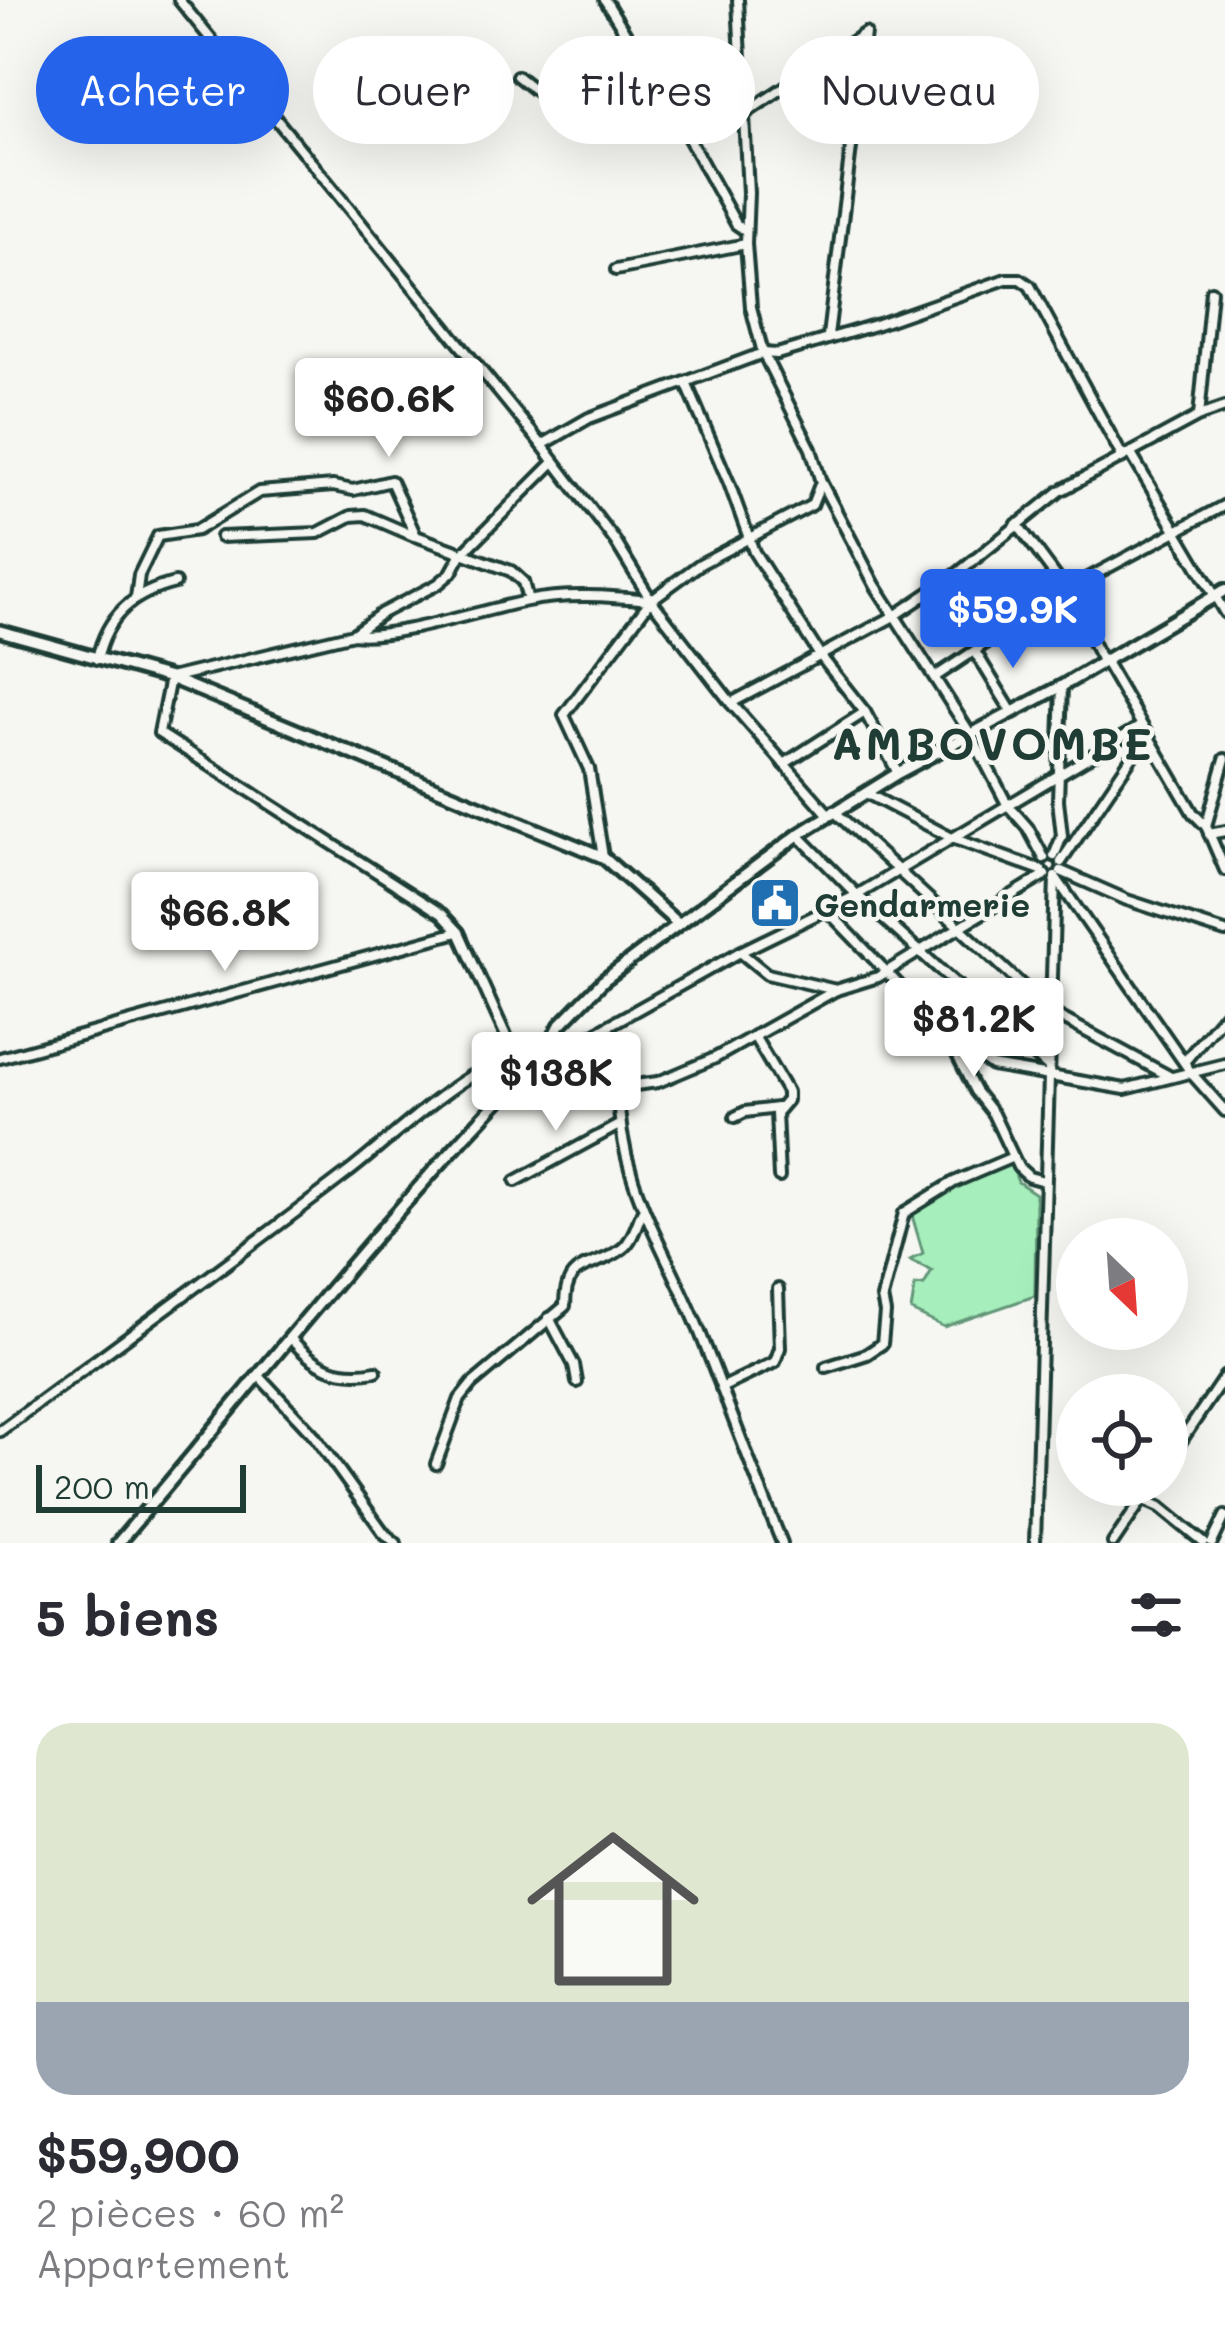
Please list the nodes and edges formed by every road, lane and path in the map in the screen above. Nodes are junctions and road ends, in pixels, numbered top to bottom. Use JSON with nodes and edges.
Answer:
{"nodes":[{"id":1,"x":179,"y":0,"type":"edge"},
{"id":2,"x":604,"y":0,"type":"edge"},
{"id":3,"x":738,"y":0,"type":"edge"},
{"id":4,"x":627,"y":36,"type":"edge"},
{"id":5,"x":740,"y":36,"type":"edge"},
{"id":6,"x":517,"y":76,"type":"dead end"},
{"id":7,"x":538,"y":93,"type":"edge"},
{"id":8,"x":755,"y":109,"type":"edge"},
{"id":9,"x":692,"y":144,"type":"edge"},
{"id":10,"x":745,"y":144,"type":"edge"},
{"id":11,"x":746,"y":231,"type":"junction"},
{"id":12,"x":746,"y":244,"type":"junction"},
{"id":13,"x":616,"y":270,"type":"dead end"},
{"id":14,"x":1211,"y":291,"type":"dead end"},
{"id":15,"x":828,"y":336,"type":"junction"},
{"id":16,"x":763,"y":353,"type":"junction"},
{"id":17,"x":687,"y":385,"type":"junction"},
{"id":18,"x":1225,"y":407,"type":"edge"},
{"id":19,"x":1199,"y":416,"type":"junction"},
{"id":20,"x":542,"y":445,"type":"junction"},
{"id":21,"x":1126,"y":455,"type":"junction"},
{"id":22,"x":553,"y":463,"type":"junction"},
{"id":23,"x":820,"y":482,"type":"junction"},
{"id":24,"x":1225,"y":505,"type":"edge"},
{"id":25,"x":1017,"y":524,"type":"junction"},
{"id":26,"x":1178,"y":531,"type":"junction"},
{"id":27,"x":416,"y":536,"type":"junction"},
{"id":28,"x":221,"y":537,"type":"dead end"},
{"id":29,"x":749,"y":539,"type":"junction"},
{"id":30,"x":461,"y":555,"type":"junction"},
{"id":31,"x":176,"y":583,"type":"dead end"},
{"id":32,"x":1066,"y":590,"type":"junction"},
{"id":33,"x":1220,"y":592,"type":"edge"},
{"id":34,"x":136,"y":598,"type":"junction"},
{"id":35,"x":528,"y":600,"type":"junction"},
{"id":36,"x":651,"y":600,"type":"junction"},
{"id":37,"x":1225,"y":613,"type":"edge"},
{"id":38,"x":896,"y":615,"type":"junction"},
{"id":39,"x":1,"y":632,"type":"edge"},
{"id":40,"x":353,"y":634,"type":"junction"},
{"id":41,"x":976,"y":653,"type":"junction"},
{"id":42,"x":819,"y":654,"type":"junction"},
{"id":43,"x":97,"y":659,"type":"junction"},
{"id":44,"x":1103,"y":660,"type":"junction"},
{"id":45,"x":935,"y":677,"type":"junction"},
{"id":46,"x":170,"y":678,"type":"junction"},
{"id":47,"x":1062,"y":686,"type":"junction"},
{"id":48,"x":731,"y":703,"type":"junction"},
{"id":49,"x":865,"y":712,"type":"junction"},
{"id":50,"x":1012,"y":712,"type":"junction"},
{"id":51,"x":1143,"y":731,"type":"junction"},
{"id":52,"x":971,"y":735,"type":"junction"},
{"id":53,"x":1225,"y":759,"type":"edge"},
{"id":54,"x":784,"y":764,"type":"junction"},
{"id":55,"x":1062,"y":771,"type":"junction"},
{"id":56,"x":898,"y":773,"type":"junction"},
{"id":57,"x":866,"y":793,"type":"junction"},
{"id":58,"x":1006,"y":804,"type":"junction"},
{"id":59,"x":831,"y":813,"type":"junction"},
{"id":60,"x":1208,"y":830,"type":"junction"},
{"id":61,"x":1225,"y":831,"type":"edge"},
{"id":62,"x":798,"y":835,"type":"junction"},
{"id":63,"x":952,"y":838,"type":"junction"},
{"id":64,"x":603,"y":857,"type":"junction"},
{"id":65,"x":1052,"y":867,"type":"junction"},
{"id":66,"x":898,"y":868,"type":"junction"},
{"id":67,"x":1225,"y":870,"type":"edge"},
{"id":68,"x":857,"y":895,"type":"junction"},
{"id":69,"x":826,"y":909,"type":"junction"},
{"id":70,"x":677,"y":923,"type":"junction"},
{"id":71,"x":960,"y":927,"type":"junction"},
{"id":72,"x":459,"y":932,"type":"junction"},
{"id":73,"x":1225,"y":932,"type":"edge"},
{"id":74,"x":920,"y":950,"type":"junction"},
{"id":75,"x":740,"y":952,"type":"junction"},
{"id":76,"x":884,"y":970,"type":"junction"},
{"id":77,"x":836,"y":990,"type":"junction"},
{"id":78,"x":1052,"y":1012,"type":"junction"},
{"id":79,"x":1225,"y":1013,"type":"edge"},
{"id":80,"x":946,"y":1034,"type":"junction"},
{"id":81,"x":754,"y":1036,"type":"junction"},
{"id":82,"x":546,"y":1052,"type":"junction"},
{"id":83,"x":569,"y":1053,"type":"junction"},
{"id":84,"x":514,"y":1056,"type":"junction"},
{"id":85,"x":0,"y":1058,"type":"edge"},
{"id":86,"x":1185,"y":1061,"type":"junction"},
{"id":87,"x":1225,"y":1064,"type":"edge"},
{"id":88,"x":1049,"y":1073,"type":"junction"},
{"id":89,"x":1192,"y":1074,"type":"junction"},
{"id":90,"x":1171,"y":1078,"type":"junction"},
{"id":91,"x":618,"y":1082,"type":"junction"},
{"id":92,"x":779,"y":1108,"type":"junction"},
{"id":93,"x":1225,"y":1111,"type":"edge"},
{"id":94,"x":735,"y":1117,"type":"dead end"},
{"id":95,"x":617,"y":1126,"type":"junction"},
{"id":96,"x":1013,"y":1156,"type":"junction"},
{"id":97,"x":779,"y":1177,"type":"dead end"},
{"id":98,"x":516,"y":1181,"type":"dead end"},
{"id":99,"x":1044,"y":1181,"type":"junction"},
{"id":100,"x":643,"y":1210,"type":"junction"},
{"id":101,"x":778,"y":1289,"type":"dead end"},
{"id":102,"x":549,"y":1318,"type":"junction"},
{"id":103,"x":291,"y":1339,"type":"junction"},
{"id":104,"x":826,"y":1366,"type":"dead end"},
{"id":105,"x":376,"y":1371,"type":"dead end"},
{"id":106,"x":1225,"y":1376,"type":"edge"},
{"id":107,"x":260,"y":1377,"type":"junction"},
{"id":108,"x":578,"y":1382,"type":"dead end"},
{"id":109,"x":721,"y":1388,"type":"junction"},
{"id":110,"x":0,"y":1430,"type":"edge"},
{"id":111,"x":1188,"y":1431,"type":"edge"},
{"id":112,"x":436,"y":1465,"type":"dead end"},
{"id":113,"x":1137,"y":1506,"type":"edge"},
{"id":114,"x":1156,"y":1506,"type":"edge"},
{"id":115,"x":1225,"y":1516,"type":"edge"},
{"id":116,"x":118,"y":1543,"type":"edge"},
{"id":117,"x":396,"y":1543,"type":"edge"},
{"id":118,"x":782,"y":1543,"type":"edge"},
{"id":119,"x":1035,"y":1543,"type":"edge"},
{"id":120,"x":1113,"y":1543,"type":"edge"},
{"id":121,"x":1208,"y":1543,"type":"edge"}],
"edges":[{"from":1,"to":20,"type":"street"},
{"from":2,"to":4,"type":"street"},
{"from":3,"to":5,"type":"street"},
{"from":6,"to":7,"type":"street"},
{"from":8,"to":15,"type":"street"},
{"from":9,"to":11,"type":"street"},
{"from":10,"to":11,"type":"street"},
{"from":11,"to":12,"type":"street"},
{"from":12,"to":13,"type":"street"},
{"from":12,"to":16,"type":"street"},
{"from":14,"to":19,"type":"street"},
{"from":15,"to":16,"type":"street"},
{"from":15,"to":21,"type":"street"},
{"from":16,"to":17,"type":"street"},
{"from":16,"to":23,"type":"street"},
{"from":17,"to":20,"type":"street"},
{"from":17,"to":29,"type":"street"},
{"from":18,"to":19,"type":"street"},
{"from":19,"to":21,"type":"street"},
{"from":20,"to":22,"type":"street"},
{"from":21,"to":25,"type":"street"},
{"from":21,"to":26,"type":"street"},
{"from":22,"to":30,"type":"street"},
{"from":22,"to":36,"type":"street"},
{"from":23,"to":29,"type":"street"},
{"from":23,"to":38,"type":"street"},
{"from":24,"to":26,"type":"street"},
{"from":25,"to":32,"type":"street"},
{"from":25,"to":38,"type":"street"},
{"from":26,"to":32,"type":"street"},
{"from":26,"to":33,"type":"street"},
{"from":27,"to":28,"type":"street"},
{"from":27,"to":30,"type":"street"},
{"from":27,"to":34,"type":"street"},
{"from":29,"to":36,"type":"street"},
{"from":29,"to":42,"type":"street"},
{"from":30,"to":35,"type":"street"},
{"from":30,"to":40,"type":"street"},
{"from":31,"to":34,"type":"street"},
{"from":32,"to":41,"type":"street"},
{"from":32,"to":44,"type":"street"},
{"from":33,"to":37,"type":"street"},
{"from":33,"to":44,"type":"main road"},
{"from":34,"to":43,"type":"street"},
{"from":35,"to":36,"type":"street"},
{"from":35,"to":40,"type":"street"},
{"from":36,"to":48,"type":"street"},
{"from":36,"to":64,"type":"street"},
{"from":38,"to":42,"type":"street"},
{"from":38,"to":45,"type":"street"},
{"from":39,"to":43,"type":"main road"},
{"from":40,"to":46,"type":"street"},
{"from":41,"to":45,"type":"street"},
{"from":41,"to":50,"type":"street"},
{"from":42,"to":48,"type":"street"},
{"from":42,"to":49,"type":"street"},
{"from":43,"to":46,"type":"main road"},
{"from":44,"to":47,"type":"main road"},
{"from":44,"to":51,"type":"street"},
{"from":45,"to":52,"type":"street"},
{"from":46,"to":64,"type":"main road"},
{"from":46,"to":72,"type":"street"},
{"from":47,"to":50,"type":"main road"},
{"from":47,"to":55,"type":"street"},
{"from":48,"to":54,"type":"street"},
{"from":49,"to":54,"type":"street"},
{"from":49,"to":56,"type":"street"},
{"from":50,"to":52,"type":"main road"},
{"from":51,"to":55,"type":"street"},
{"from":51,"to":60,"type":"street"},
{"from":51,"to":65,"type":"street"},
{"from":52,"to":56,"type":"main road"},
{"from":52,"to":58,"type":"street"},
{"from":53,"to":60,"type":"street"},
{"from":54,"to":59,"type":"street"},
{"from":55,"to":58,"type":"street"},
{"from":55,"to":65,"type":"street"},
{"from":56,"to":57,"type":"main road"},
{"from":57,"to":59,"type":"main road"},
{"from":57,"to":63,"type":"street"},
{"from":58,"to":63,"type":"street"},
{"from":58,"to":65,"type":"street"},
{"from":59,"to":62,"type":"main road"},
{"from":59,"to":66,"type":"street"},
{"from":60,"to":61,"type":"street"},
{"from":60,"to":67,"type":"street"},
{"from":62,"to":68,"type":"street"},
{"from":62,"to":70,"type":"main road"},
{"from":63,"to":65,"type":"street"},
{"from":63,"to":66,"type":"street"},
{"from":64,"to":70,"type":"main road"},
{"from":65,"to":71,"type":"street"},
{"from":65,"to":73,"type":"street"},
{"from":65,"to":78,"type":"street"},
{"from":65,"to":86,"type":"street"},
{"from":66,"to":68,"type":"street"},
{"from":66,"to":71,"type":"street"},
{"from":68,"to":69,"type":"street"},
{"from":68,"to":74,"type":"street"},
{"from":69,"to":75,"type":"street"},
{"from":69,"to":76,"type":"street"},
{"from":70,"to":82,"type":"main road"},
{"from":71,"to":74,"type":"street"},
{"from":71,"to":78,"type":"street"},
{"from":72,"to":84,"type":"street"},
{"from":72,"to":85,"type":"street"},
{"from":74,"to":76,"type":"street"},
{"from":74,"to":88,"type":"street"},
{"from":75,"to":77,"type":"street"},
{"from":75,"to":83,"type":"street"},
{"from":76,"to":77,"type":"street"},
{"from":76,"to":80,"type":"street"},
{"from":77,"to":81,"type":"street"},
{"from":78,"to":88,"type":"street"},
{"from":78,"to":90,"type":"street"},
{"from":79,"to":86,"type":"street"},
{"from":80,"to":88,"type":"street"},
{"from":80,"to":96,"type":"street"},
{"from":81,"to":91,"type":"street"},
{"from":81,"to":92,"type":"street"},
{"from":82,"to":83,"type":"street"},
{"from":82,"to":84,"type":"street"},
{"from":82,"to":103,"type":"main road"},
{"from":83,"to":91,"type":"street"},
{"from":84,"to":110,"type":"street"},
{"from":86,"to":89,"type":"street"},
{"from":87,"to":89,"type":"street"},
{"from":88,"to":90,"type":"street"},
{"from":88,"to":99,"type":"street"},
{"from":89,"to":90,"type":"street"},
{"from":89,"to":93,"type":"street"},
{"from":91,"to":95,"type":"street"},
{"from":92,"to":94,"type":"street"},
{"from":92,"to":97,"type":"street"},
{"from":95,"to":98,"type":"street"},
{"from":95,"to":100,"type":"street"},
{"from":96,"to":99,"type":"street"},
{"from":96,"to":104,"type":"street"},
{"from":99,"to":119,"type":"street"},
{"from":100,"to":102,"type":"street"},
{"from":100,"to":109,"type":"street"},
{"from":101,"to":109,"type":"street"},
{"from":102,"to":108,"type":"street"},
{"from":102,"to":112,"type":"street"},
{"from":103,"to":105,"type":"street"},
{"from":103,"to":107,"type":"main road"},
{"from":106,"to":111,"type":"street"},
{"from":107,"to":116,"type":"main road"},
{"from":107,"to":117,"type":"street"},
{"from":109,"to":118,"type":"street"},
{"from":113,"to":120,"type":"street"},
{"from":114,"to":121,"type":"street"},
{"from":115,"to":121,"type":"street"}]}
